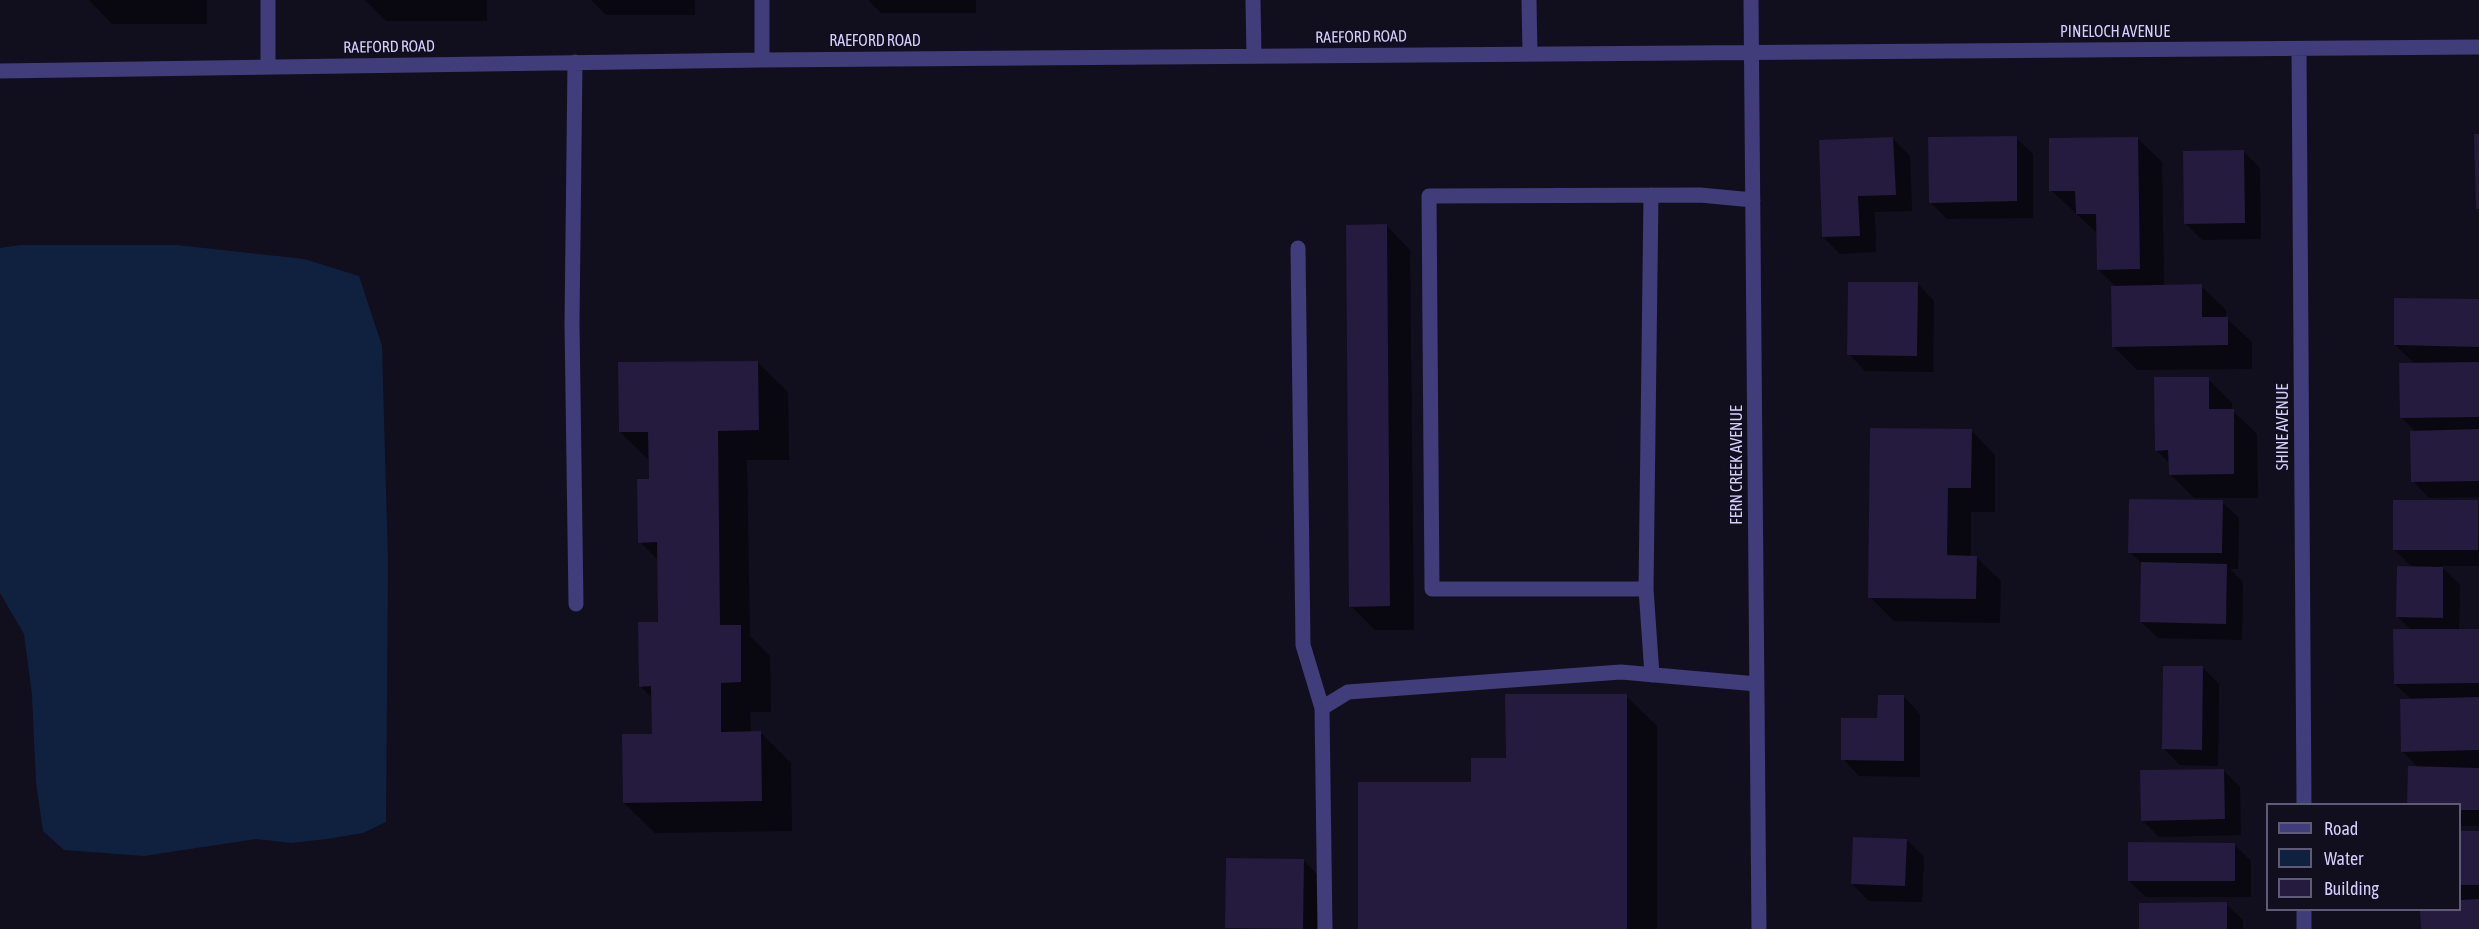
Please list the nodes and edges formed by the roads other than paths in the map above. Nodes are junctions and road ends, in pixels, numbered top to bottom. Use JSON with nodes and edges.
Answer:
{"nodes":[{"id":1,"x":268,"y":0,"type":"edge"},
{"id":2,"x":762,"y":0,"type":"edge"},
{"id":3,"x":1253,"y":0,"type":"edge"},
{"id":4,"x":1529,"y":0,"type":"edge"},
{"id":5,"x":1751,"y":0,"type":"edge"},
{"id":6,"x":2479,"y":47,"type":"edge"},
{"id":7,"x":2299,"y":49,"type":"junction"},
{"id":8,"x":1751,"y":51,"type":"junction"},
{"id":9,"x":1530,"y":53,"type":"junction"},
{"id":10,"x":1254,"y":56,"type":"junction"},
{"id":11,"x":762,"y":60,"type":"junction"},
{"id":12,"x":575,"y":62,"type":"junction"},
{"id":13,"x":268,"y":67,"type":"junction"},
{"id":14,"x":0,"y":70,"type":"edge"},
{"id":15,"x":1650,"y":195,"type":"junction"},
{"id":16,"x":1753,"y":200,"type":"junction"},
{"id":17,"x":1298,"y":248,"type":"dead end"},
{"id":18,"x":1646,"y":589,"type":"junction"},
{"id":19,"x":576,"y":604,"type":"dead end"},
{"id":20,"x":1652,"y":675,"type":"junction"},
{"id":21,"x":1757,"y":684,"type":"junction"},
{"id":22,"x":1322,"y":708,"type":"junction"},
{"id":23,"x":2304,"y":803,"type":"edge"},
{"id":24,"x":2304,"y":911,"type":"edge"},
{"id":25,"x":1325,"y":929,"type":"edge"},
{"id":26,"x":1759,"y":929,"type":"edge"},
{"id":27,"x":2304,"y":929,"type":"edge"}],
"edges":[{"from":1,"to":13,"type":"street"},
{"from":2,"to":11,"type":"street"},
{"from":3,"to":10,"type":"street"},
{"from":4,"to":9,"type":"street"},
{"from":5,"to":8,"type":"street","name":"FERN CREEK AVENUE"},
{"from":6,"to":7,"type":"street","name":"PINELOCH AVENUE"},
{"from":7,"to":8,"type":"street","name":"PINELOCH AVENUE"},
{"from":7,"to":23,"type":"street","name":"SHINE AVENUE"},
{"from":8,"to":9,"type":"street","name":"RAEFORD ROAD"},
{"from":8,"to":16,"type":"street","name":"FERN CREEK AVENUE"},
{"from":9,"to":10,"type":"street","name":"RAEFORD ROAD"},
{"from":10,"to":11,"type":"street","name":"RAEFORD ROAD"},
{"from":11,"to":12,"type":"street","name":"RAEFORD ROAD"},
{"from":12,"to":13,"type":"street","name":"RAEFORD ROAD"},
{"from":12,"to":19,"type":"street"},
{"from":13,"to":14,"type":"street","name":"RAEFORD ROAD"},
{"from":15,"to":16,"type":"street"},
{"from":15,"to":18,"type":"street"},
{"from":15,"to":18,"type":"street"},
{"from":16,"to":21,"type":"street","name":"FERN CREEK AVENUE"},
{"from":17,"to":22,"type":"street"},
{"from":18,"to":20,"type":"street"},
{"from":20,"to":21,"type":"street"},
{"from":20,"to":22,"type":"street"},
{"from":21,"to":26,"type":"street","name":"FERN CREEK AVENUE"},
{"from":22,"to":25,"type":"street"},
{"from":24,"to":27,"type":"street"}]}
